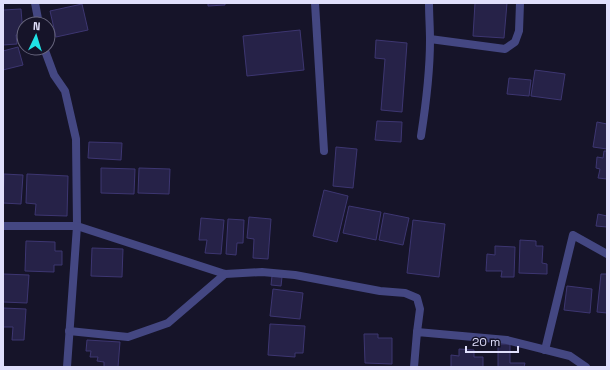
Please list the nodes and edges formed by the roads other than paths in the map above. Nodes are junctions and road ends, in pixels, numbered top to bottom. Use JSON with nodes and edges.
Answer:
{"nodes":[{"id":1,"x":35,"y":3,"type":"edge"},
{"id":2,"x":315,"y":3,"type":"edge"},
{"id":3,"x":429,"y":3,"type":"edge"},
{"id":4,"x":520,"y":3,"type":"edge"},
{"id":5,"x":37,"y":16,"type":"edge"},
{"id":6,"x":430,"y":39,"type":"junction"},
{"id":7,"x":47,"y":56,"type":"edge"},
{"id":8,"x":421,"y":136,"type":"dead end"},
{"id":9,"x":324,"y":151,"type":"dead end"},
{"id":10,"x":3,"y":226,"type":"edge"},
{"id":11,"x":77,"y":226,"type":"junction"},
{"id":12,"x":607,"y":254,"type":"edge"},
{"id":13,"x":225,"y":274,"type":"junction"},
{"id":14,"x":69,"y":331,"type":"junction"},
{"id":15,"x":417,"y":332,"type":"junction"},
{"id":16,"x":545,"y":350,"type":"junction"},
{"id":17,"x":67,"y":367,"type":"edge"},
{"id":18,"x":414,"y":367,"type":"edge"},
{"id":19,"x":586,"y":367,"type":"edge"}],
"edges":[{"from":1,"to":5,"type":"street"},
{"from":2,"to":9,"type":"street"},
{"from":3,"to":6,"type":"street"},
{"from":4,"to":6,"type":"street"},
{"from":6,"to":8,"type":"street"},
{"from":7,"to":11,"type":"street"},
{"from":10,"to":11,"type":"street"},
{"from":11,"to":13,"type":"street"},
{"from":11,"to":14,"type":"street"},
{"from":12,"to":16,"type":"street"},
{"from":13,"to":14,"type":"street"},
{"from":13,"to":15,"type":"street"},
{"from":14,"to":17,"type":"street"},
{"from":15,"to":16,"type":"street"},
{"from":15,"to":18,"type":"street"},
{"from":16,"to":19,"type":"street"}]}
